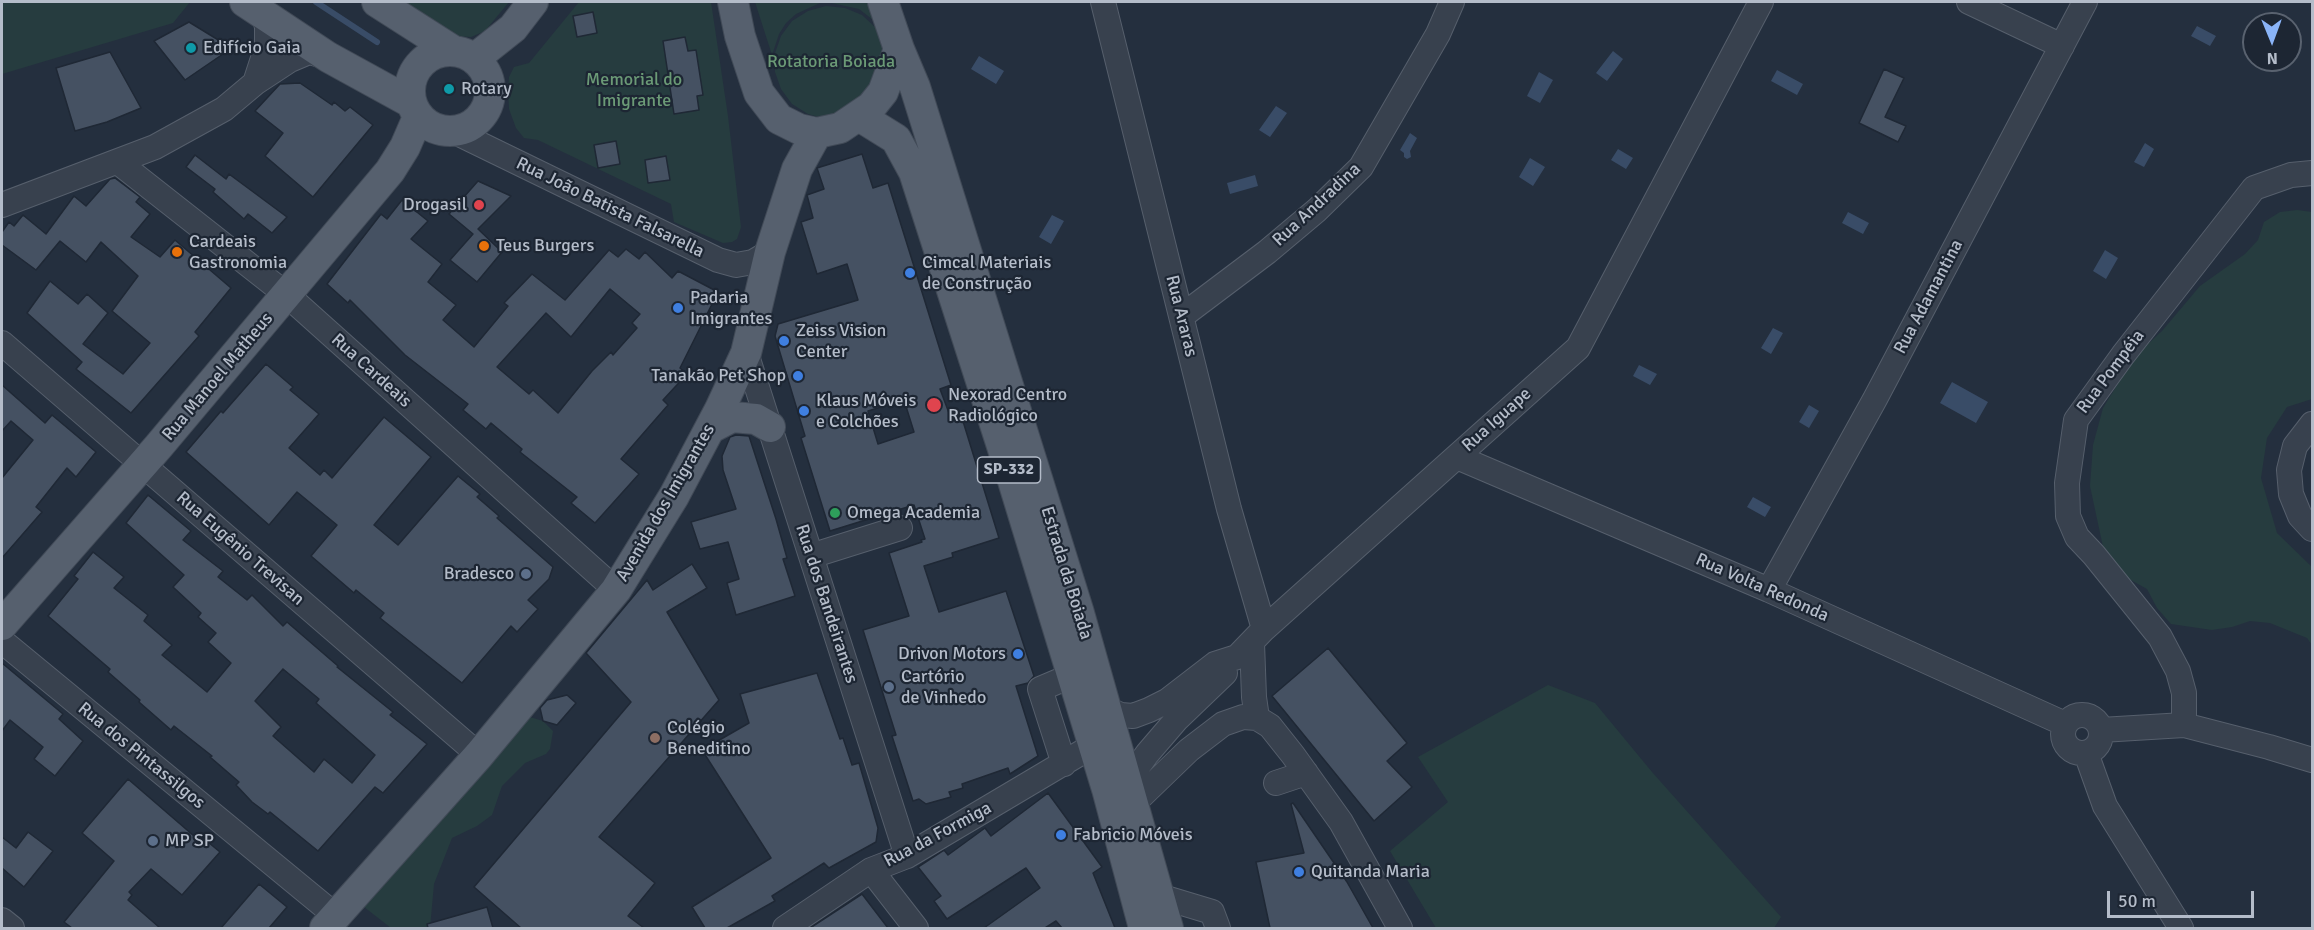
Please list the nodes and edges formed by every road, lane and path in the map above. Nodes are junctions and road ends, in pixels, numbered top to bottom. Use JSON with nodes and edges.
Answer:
{"nodes":[{"id":1,"x":377,"y":2,"type":"edge"},
{"id":2,"x":534,"y":2,"type":"edge"},
{"id":3,"x":733,"y":2,"type":"edge"},
{"id":4,"x":1103,"y":2,"type":"edge"},
{"id":5,"x":1452,"y":2,"type":"edge"},
{"id":6,"x":1761,"y":2,"type":"edge"},
{"id":7,"x":1969,"y":2,"type":"edge"},
{"id":8,"x":2085,"y":2,"type":"edge"},
{"id":9,"x":884,"y":6,"type":"edge"},
{"id":10,"x":254,"y":8,"type":"edge"},
{"id":11,"x":2062,"y":46,"type":"junction"},
{"id":12,"x":899,"y":49,"type":"junction"},
{"id":13,"x":463,"y":55,"type":"junction"},
{"id":14,"x":328,"y":57,"type":"junction"},
{"id":15,"x":255,"y":82,"type":"junction"},
{"id":16,"x":414,"y":110,"type":"junction"},
{"id":17,"x":859,"y":116,"type":"junction"},
{"id":18,"x":453,"y":131,"type":"junction"},
{"id":19,"x":817,"y":133,"type":"junction"},
{"id":20,"x":118,"y":162,"type":"junction"},
{"id":21,"x":2313,"y":173,"type":"edge"},
{"id":22,"x":2,"y":205,"type":"edge"},
{"id":23,"x":770,"y":252,"type":"junction"},
{"id":24,"x":287,"y":295,"type":"junction"},
{"id":25,"x":1182,"y":316,"type":"junction"},
{"id":26,"x":2,"y":343,"type":"edge"},
{"id":27,"x":746,"y":353,"type":"junction"},
{"id":28,"x":2313,"y":424,"type":"edge"},
{"id":29,"x":770,"y":427,"type":"junction"},
{"id":30,"x":711,"y":428,"type":"junction"},
{"id":31,"x":1457,"y":457,"type":"junction"},
{"id":32,"x":143,"y":464,"type":"junction"},
{"id":33,"x":900,"y":528,"type":"dead end"},
{"id":34,"x":2313,"y":529,"type":"edge"},
{"id":35,"x":811,"y":556,"type":"junction"},
{"id":36,"x":615,"y":590,"type":"junction"},
{"id":37,"x":1769,"y":591,"type":"junction"},
{"id":38,"x":2,"y":625,"type":"edge"},
{"id":39,"x":2,"y":641,"type":"edge"},
{"id":40,"x":1251,"y":643,"type":"junction"},
{"id":41,"x":1073,"y":675,"type":"junction"},
{"id":42,"x":1120,"y":713,"type":"junction"},
{"id":43,"x":1257,"y":718,"type":"junction"},
{"id":44,"x":2066,"y":724,"type":"junction"},
{"id":45,"x":2184,"y":725,"type":"junction"},
{"id":46,"x":2101,"y":730,"type":"junction"},
{"id":47,"x":1094,"y":745,"type":"junction"},
{"id":48,"x":2086,"y":753,"type":"junction"},
{"id":49,"x":1147,"y":754,"type":"junction"},
{"id":50,"x":479,"y":755,"type":"junction"},
{"id":51,"x":2313,"y":760,"type":"edge"},
{"id":52,"x":1064,"y":764,"type":"junction"},
{"id":53,"x":1306,"y":773,"type":"junction"},
{"id":54,"x":1157,"y":781,"type":"junction"},
{"id":55,"x":1276,"y":783,"type":"dead end"},
{"id":56,"x":1130,"y":793,"type":"junction"},
{"id":57,"x":907,"y":856,"type":"junction"},
{"id":58,"x":871,"y":870,"type":"junction"},
{"id":59,"x":1159,"y":896,"type":"junction"},
{"id":60,"x":2,"y":920,"type":"edge"},
{"id":61,"x":1215,"y":920,"type":"edge"},
{"id":62,"x":330,"y":922,"type":"edge"},
{"id":63,"x":12,"y":928,"type":"edge"},
{"id":64,"x":785,"y":928,"type":"edge"},
{"id":65,"x":916,"y":928,"type":"edge"},
{"id":66,"x":1144,"y":928,"type":"edge"},
{"id":67,"x":1168,"y":928,"type":"edge"},
{"id":68,"x":1400,"y":928,"type":"edge"},
{"id":69,"x":2181,"y":928,"type":"edge"}],
"edges":[{"from":1,"to":13,"type":"main road"},
{"from":2,"to":13,"type":"main road"},
{"from":3,"to":19,"type":"main road"},
{"from":4,"to":25,"type":"street","name":"Rua Araras"},
{"from":5,"to":25,"type":"street","name":"Rua Andradina"},
{"from":6,"to":31,"type":"street","name":"Rua Iguape"},
{"from":7,"to":11,"type":"street"},
{"from":8,"to":11,"type":"street","name":"Rua Adamantina"},
{"from":9,"to":12,"type":"main road","number":"SP-332"},
{"from":10,"to":14,"type":"main road"},
{"from":10,"to":15,"type":"street"},
{"from":11,"to":37,"type":"street","name":"Rua Adamantina"},
{"from":12,"to":17,"type":"main road"},
{"from":12,"to":42,"type":"main road","name":"Estrada da Boiada","number":"SP-332"},
{"from":13,"to":16,"type":"main road"},
{"from":13,"to":18,"type":"main road"},
{"from":14,"to":15,"type":"street"},
{"from":14,"to":16,"type":"main road"},
{"from":15,"to":20,"type":"street"},
{"from":16,"to":18,"type":"main road"},
{"from":16,"to":24,"type":"main road","name":"Rua Manoel Matheus"},
{"from":17,"to":19,"type":"main road"},
{"from":17,"to":41,"type":"main road","name":"Estrada da Boiada","number":"SP-332"},
{"from":18,"to":23,"type":"street","name":"Rua João Batista Falsarella"},
{"from":19,"to":23,"type":"main road","name":"Avenida dos Imigrantes"},
{"from":20,"to":22,"type":"street"},
{"from":20,"to":24,"type":"street","name":"Rua Cardeais"},
{"from":21,"to":45,"type":"street","name":"Rua Pompéia"},
{"from":23,"to":27,"type":"main road","name":"Avenida dos Imigrantes"},
{"from":24,"to":32,"type":"main road","name":"Rua Manoel Matheus"},
{"from":24,"to":36,"type":"street","name":"Rua Cardeais"},
{"from":25,"to":40,"type":"street","name":"Rua Araras"},
{"from":26,"to":32,"type":"street","name":"Rua Eugênio Trevisan"},
{"from":27,"to":29,"type":"street","name":"Rua dos Bandeirantes"},
{"from":27,"to":30,"type":"main road","name":"Avenida dos Imigrantes"},
{"from":28,"to":34,"type":"street"},
{"from":29,"to":30,"type":"main road"},
{"from":29,"to":35,"type":"street","name":"Rua dos Bandeirantes"},
{"from":30,"to":36,"type":"main road","name":"Avenida dos Imigrantes"},
{"from":31,"to":37,"type":"street","name":"Rua Volta Redonda"},
{"from":31,"to":40,"type":"street","name":"Rua Iguape"},
{"from":32,"to":38,"type":"main road","name":"Rua Manoel Matheus"},
{"from":32,"to":50,"type":"street","name":"Rua Eugênio Trevisan"},
{"from":33,"to":35,"type":"street"},
{"from":35,"to":57,"type":"street","name":"Rua dos Bandeirantes"},
{"from":36,"to":50,"type":"main road","name":"Avenida dos Imigrantes"},
{"from":37,"to":44,"type":"street","name":"Rua Volta Redonda"},
{"from":39,"to":62,"type":"street","name":"Rua dos Pintassilgos"},
{"from":40,"to":42,"type":"street","name":"Rua Iguape"},
{"from":40,"to":43,"type":"street","name":"Rua Araras"},
{"from":40,"to":49,"type":"street"},
{"from":41,"to":47,"type":"main road","name":"Estrada da Boiada","number":"SP-332"},
{"from":41,"to":52,"type":"street"},
{"from":42,"to":49,"type":"street"},
{"from":42,"to":56,"type":"main road","name":"Estrada da Boiada","number":"SP-332"},
{"from":43,"to":53,"type":"street"},
{"from":43,"to":54,"type":"street"},
{"from":44,"to":46,"type":"street"},
{"from":44,"to":48,"type":"street"},
{"from":45,"to":46,"type":"street"},
{"from":45,"to":51,"type":"street"},
{"from":46,"to":48,"type":"street"},
{"from":47,"to":52,"type":"street","name":"Rua da Formiga"},
{"from":47,"to":66,"type":"main road","name":"Estrada da Boiada","number":"SP-332"},
{"from":48,"to":69,"type":"street"},
{"from":49,"to":54,"type":"street"},
{"from":49,"to":56,"type":"street"},
{"from":50,"to":62,"type":"main road","name":"Avenida dos Imigrantes"},
{"from":52,"to":57,"type":"street","name":"Rua da Formiga"},
{"from":53,"to":55,"type":"street"},
{"from":53,"to":68,"type":"street"},
{"from":54,"to":56,"type":"street"},
{"from":56,"to":59,"type":"main road","name":"Estrada da Boiada","number":"SP-332"},
{"from":57,"to":58,"type":"street","name":"Rua da Formiga"},
{"from":58,"to":64,"type":"street","name":"Rua da Formiga"},
{"from":58,"to":65,"type":"street"},
{"from":59,"to":61,"type":"street"},
{"from":59,"to":67,"type":"main road","name":"Estrada da Boiada","number":"SP-332"},
{"from":60,"to":63,"type":"street"}]}
